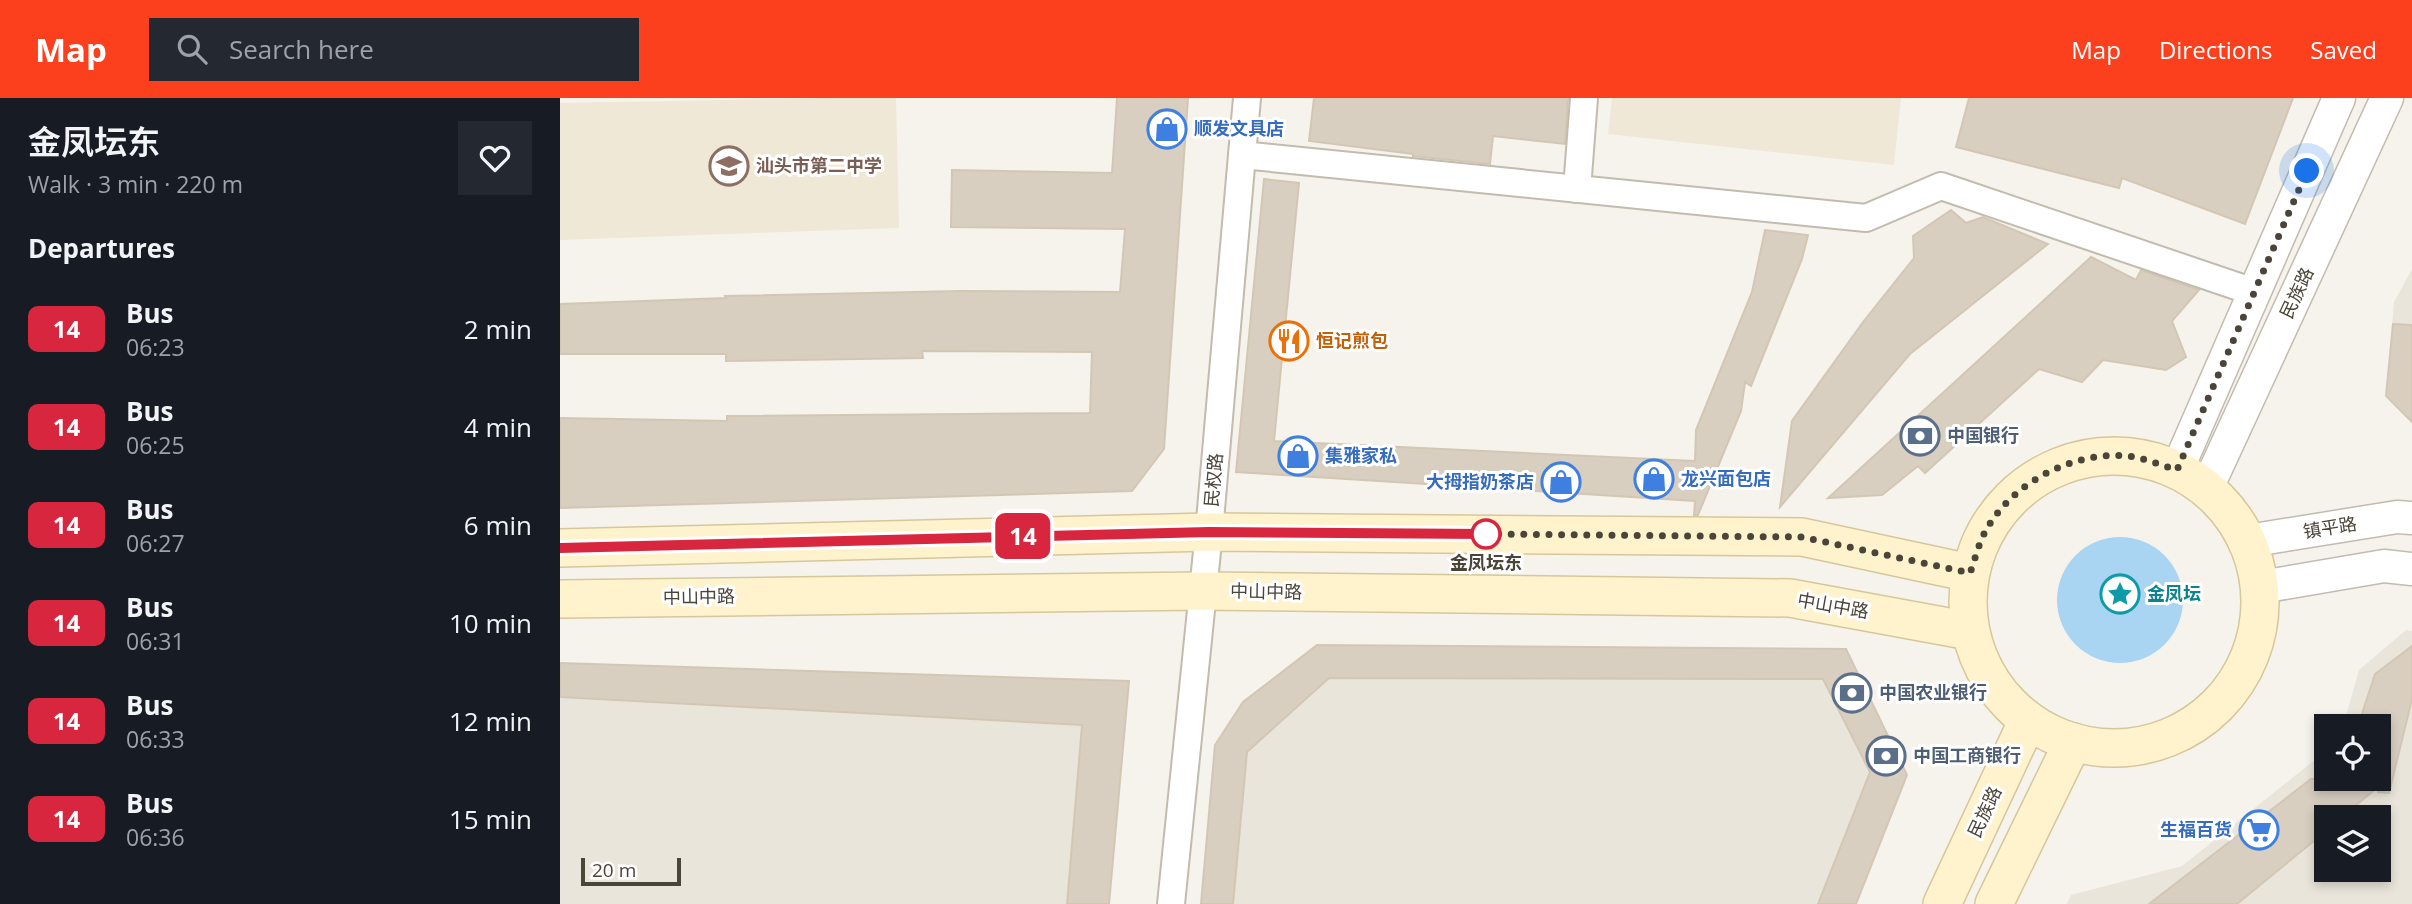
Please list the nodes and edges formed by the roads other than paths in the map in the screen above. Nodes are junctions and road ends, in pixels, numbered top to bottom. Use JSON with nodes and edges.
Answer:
{"nodes":[{"id":1,"x":1247,"y":98,"type":"edge"},
{"id":2,"x":1584,"y":98,"type":"edge"},
{"id":3,"x":2339,"y":98,"type":"edge"},
{"id":4,"x":2387,"y":98,"type":"edge"},
{"id":5,"x":1242,"y":155,"type":"junction"},
{"id":6,"x":1577,"y":188,"type":"junction"},
{"id":7,"x":2254,"y":292,"type":"junction"},
{"id":8,"x":2192,"y":479,"type":"junction"},
{"id":9,"x":2412,"y":518,"type":"edge"},
{"id":10,"x":1209,"y":532,"type":"junction"},
{"id":11,"x":2248,"y":541,"type":"junction"},
{"id":12,"x":560,"y":548,"type":"edge"},
{"id":13,"x":2412,"y":569,"type":"edge"},
{"id":14,"x":1970,"y":573,"type":"junction"},
{"id":15,"x":2261,"y":587,"type":"junction"},
{"id":16,"x":1203,"y":591,"type":"junction"},
{"id":17,"x":560,"y":599,"type":"edge"},
{"id":18,"x":1970,"y":631,"type":"junction"},
{"id":19,"x":2028,"y":720,"type":"junction"},
{"id":20,"x":2073,"y":742,"type":"junction"},
{"id":21,"x":1171,"y":904,"type":"edge"},
{"id":22,"x":1942,"y":904,"type":"edge"},
{"id":23,"x":1994,"y":904,"type":"edge"}],
"edges":[{"from":1,"to":5,"type":"street","name":"民权路"},
{"from":2,"to":6,"type":"street"},
{"from":3,"to":7,"type":"street"},
{"from":4,"to":8,"type":"street","name":"民族路"},
{"from":5,"to":6,"type":"street"},
{"from":5,"to":10,"type":"street","name":"民权路"},
{"from":6,"to":7,"type":"street"},
{"from":7,"to":8,"type":"street"},
{"from":8,"to":11,"type":"main road"},
{"from":8,"to":14,"type":"main road"},
{"from":9,"to":11,"type":"street","name":"镇平路"},
{"from":10,"to":12,"type":"main road"},
{"from":10,"to":14,"type":"main road"},
{"from":10,"to":16,"type":"street","name":"民权路"},
{"from":11,"to":15,"type":"main road"},
{"from":13,"to":15,"type":"street"},
{"from":14,"to":18,"type":"main road"},
{"from":15,"to":20,"type":"main road"},
{"from":16,"to":17,"type":"main road","name":"中山中路"},
{"from":16,"to":18,"type":"main road","name":"中山中路"},
{"from":16,"to":21,"type":"street","name":"民权路"},
{"from":18,"to":19,"type":"main road"},
{"from":19,"to":20,"type":"main road"},
{"from":19,"to":22,"type":"main road","name":"民族路"},
{"from":20,"to":23,"type":"main road"}]}
